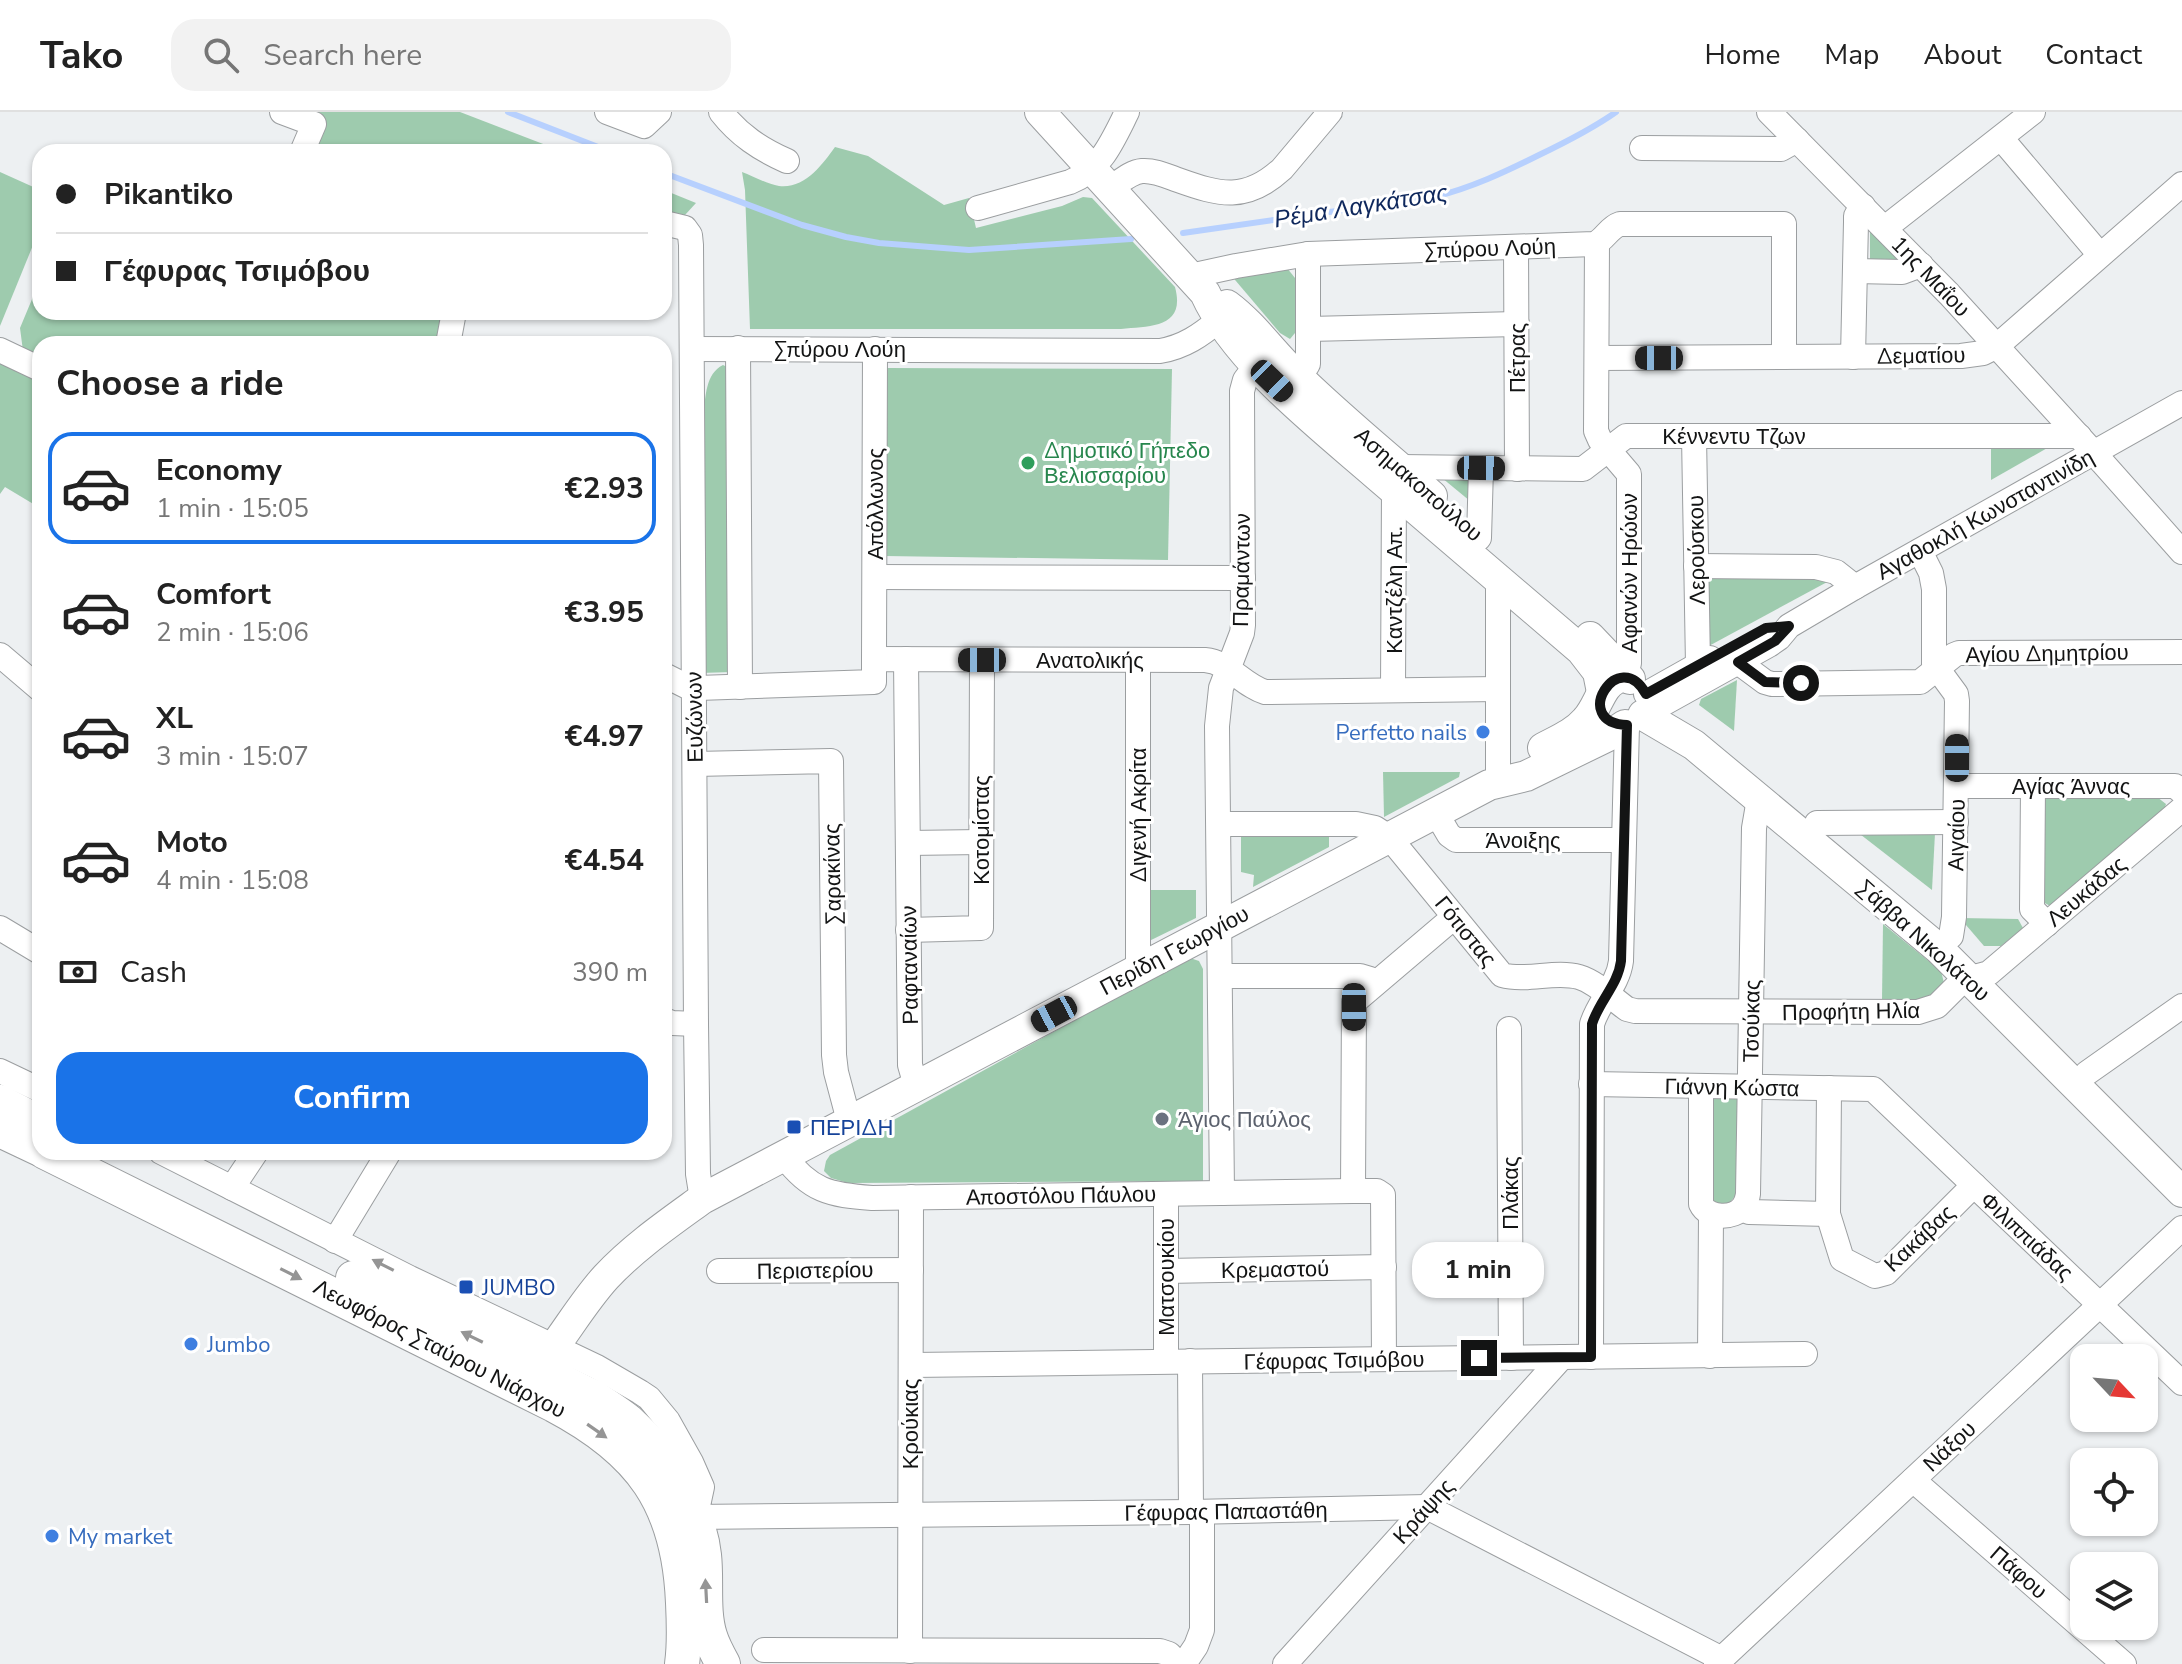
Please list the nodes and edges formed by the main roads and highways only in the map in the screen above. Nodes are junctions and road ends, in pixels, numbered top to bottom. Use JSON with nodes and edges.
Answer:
{"nodes":[{"id":1,"x":0,"y":1102,"type":"edge"},
{"id":2,"x":32,"y":1119,"type":"edge"},
{"id":3,"x":0,"y":1130,"type":"edge"},
{"id":4,"x":32,"y":1146,"type":"edge"},
{"id":5,"x":61,"y":1160,"type":"edge"},
{"id":6,"x":114,"y":1160,"type":"edge"},
{"id":7,"x":682,"y":1664,"type":"edge"},
{"id":8,"x":723,"y":1664,"type":"edge"}],
"edges":[{"from":1,"to":2,"type":"main road"},
{"from":3,"to":4,"type":"main road","name":"Λεωφόρος Σταύρου Νιάρχου"},
{"from":5,"to":7,"type":"main road","name":"Λεωφόρος Σταύρου Νιάρχου","one_way":true},
{"from":8,"to":6,"type":"main road","name":"Λεωφόρος Σταύρου Νιάρχου","one_way":true}]}
